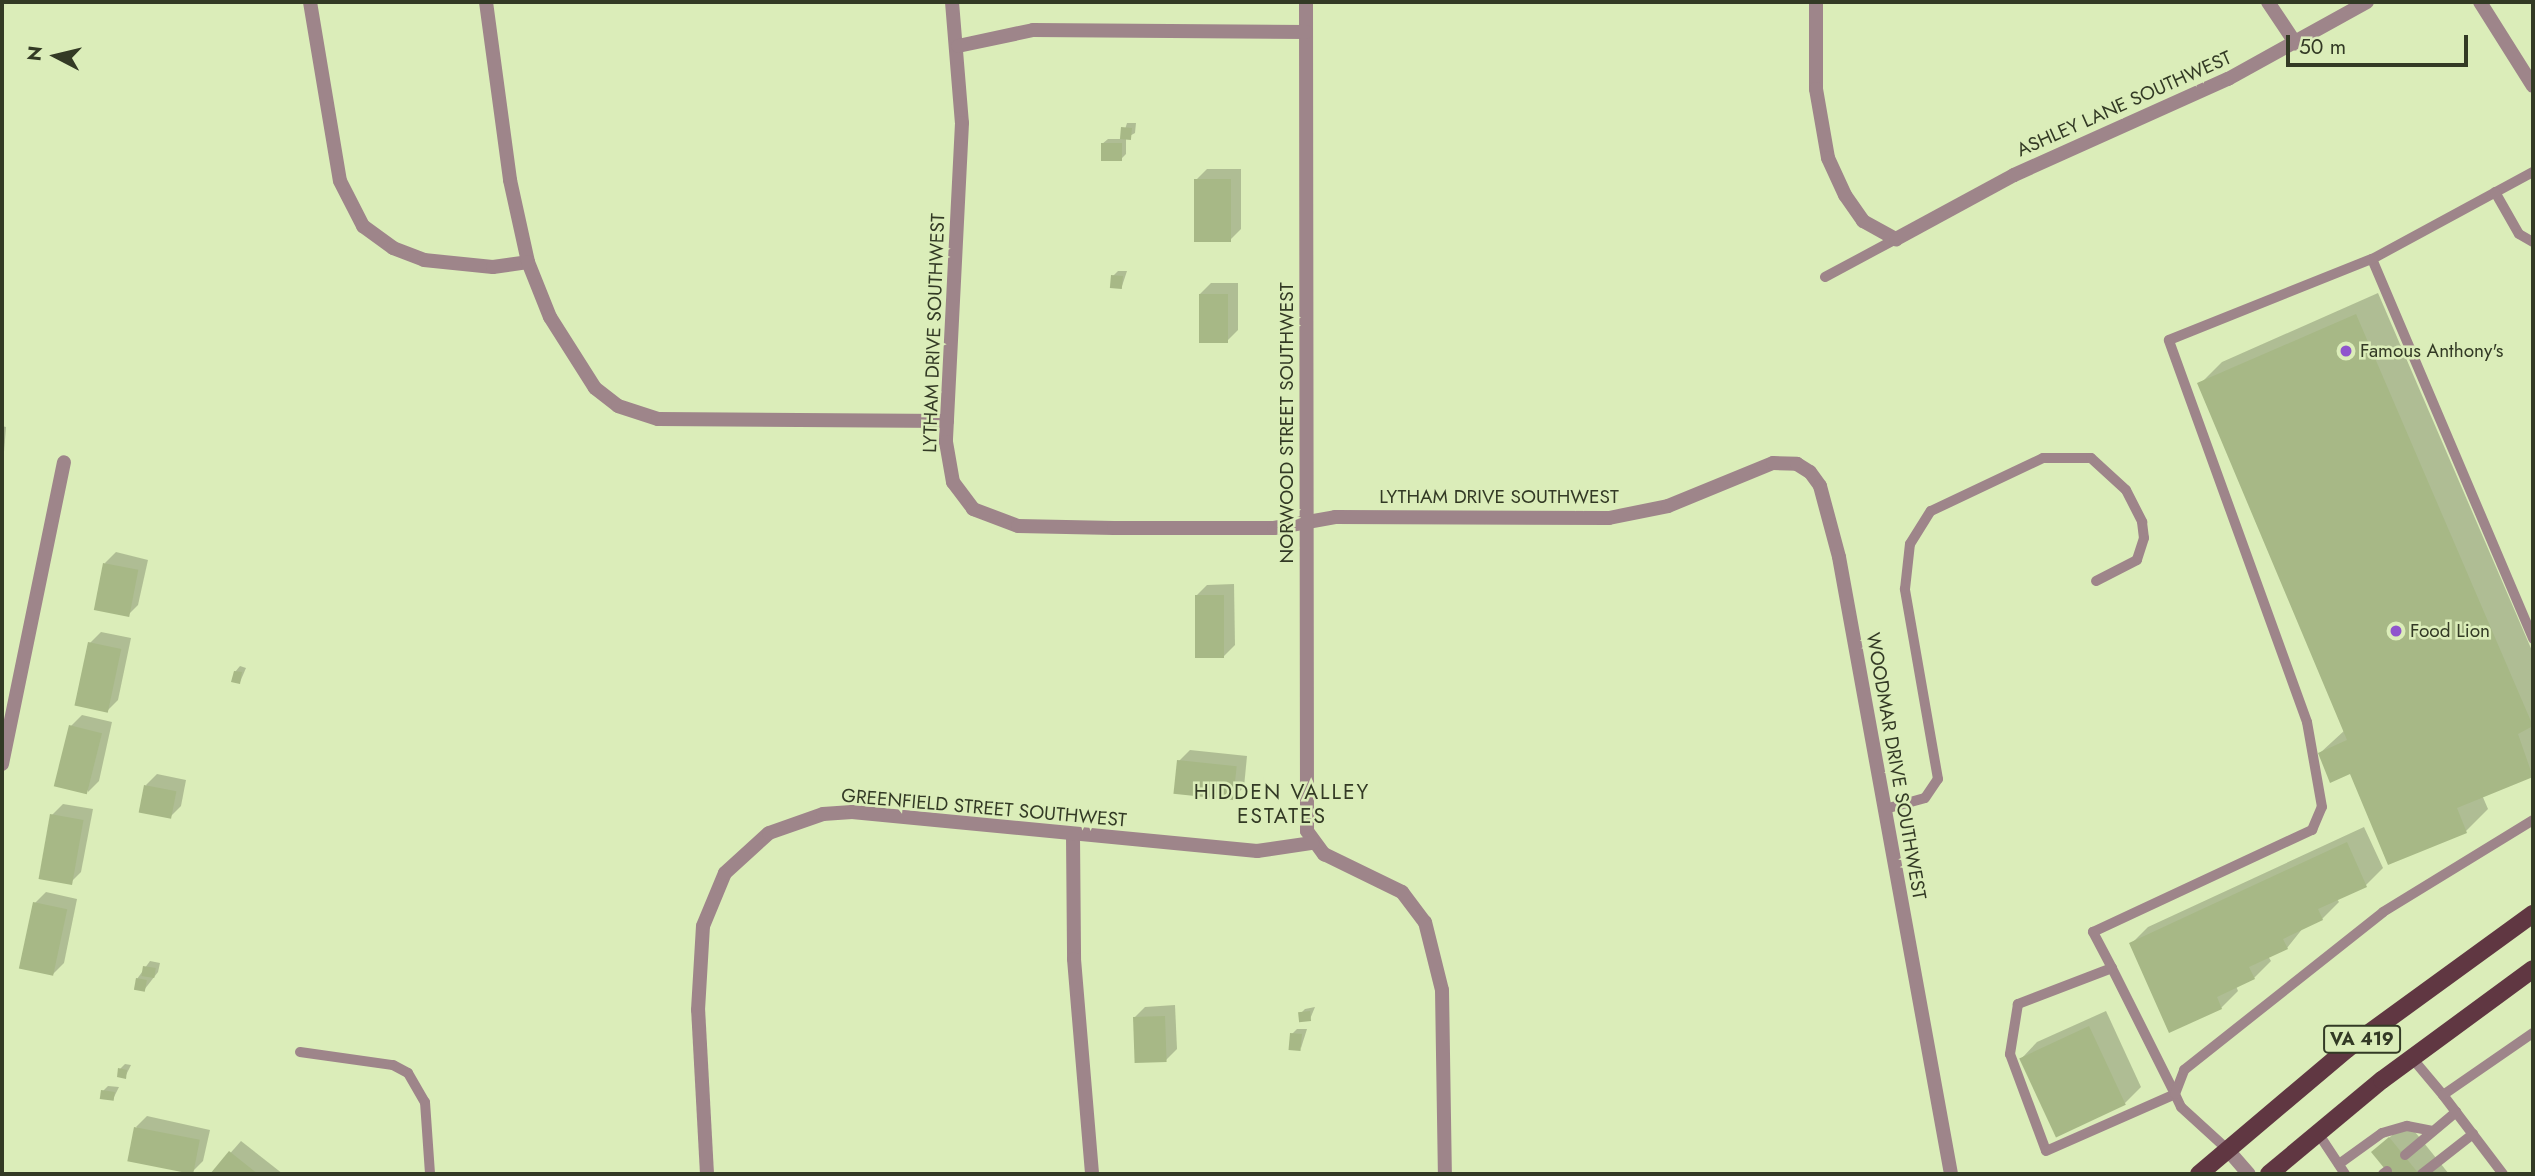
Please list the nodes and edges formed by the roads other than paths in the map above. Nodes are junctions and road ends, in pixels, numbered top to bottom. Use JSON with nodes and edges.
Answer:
{"nodes":[{"id":1,"x":310,"y":2,"type":"edge"},
{"id":2,"x":486,"y":2,"type":"edge"},
{"id":3,"x":952,"y":2,"type":"edge"},
{"id":4,"x":1306,"y":2,"type":"edge"},
{"id":5,"x":1816,"y":2,"type":"edge"},
{"id":6,"x":2268,"y":2,"type":"edge"},
{"id":7,"x":2367,"y":2,"type":"edge"},
{"id":8,"x":2480,"y":2,"type":"edge"},
{"id":9,"x":1306,"y":32,"type":"junction"},
{"id":10,"x":2296,"y":44,"type":"junction"},
{"id":11,"x":958,"y":46,"type":"junction"},
{"id":12,"x":2533,"y":86,"type":"edge"},
{"id":13,"x":2533,"y":172,"type":"edge"},
{"id":14,"x":2495,"y":192,"type":"junction"},
{"id":15,"x":1896,"y":239,"type":"junction"},
{"id":16,"x":2533,"y":242,"type":"edge"},
{"id":17,"x":2372,"y":259,"type":"junction"},
{"id":18,"x":528,"y":262,"type":"junction"},
{"id":19,"x":1825,"y":277,"type":"dead end"},
{"id":20,"x":947,"y":421,"type":"junction"},
{"id":21,"x":64,"y":462,"type":"dead end"},
{"id":22,"x":1712,"y":487,"type":"joint"},
{"id":23,"x":1306,"y":521,"type":"junction"},
{"id":24,"x":2096,"y":581,"type":"dead end"},
{"id":25,"x":2533,"y":639,"type":"edge"},
{"id":26,"x":2,"y":764,"type":"edge"},
{"id":27,"x":1885,"y":808,"type":"junction"},
{"id":28,"x":2533,"y":820,"type":"edge"},
{"id":29,"x":1073,"y":836,"type":"junction"},
{"id":30,"x":1312,"y":843,"type":"junction"},
{"id":31,"x":2533,"y":915,"type":"edge"},
{"id":32,"x":2112,"y":968,"type":"junction"},
{"id":33,"x":2533,"y":969,"type":"edge"},
{"id":34,"x":2533,"y":1033,"type":"edge"},
{"id":35,"x":300,"y":1052,"type":"dead end"},
{"id":36,"x":2412,"y":1058,"type":"junction"},
{"id":37,"x":2175,"y":1094,"type":"junction"},
{"id":38,"x":2443,"y":1095,"type":"junction"},
{"id":39,"x":2456,"y":1112,"type":"junction"},
{"id":40,"x":2433,"y":1131,"type":"junction"},
{"id":41,"x":2318,"y":1133,"type":"junction"},
{"id":42,"x":2473,"y":1134,"type":"junction"},
{"id":43,"x":2227,"y":1149,"type":"junction"},
{"id":44,"x":2404,"y":1155,"type":"dead end"},
{"id":45,"x":2342,"y":1169,"type":"edge"},
{"id":46,"x":430,"y":1174,"type":"edge"},
{"id":47,"x":707,"y":1174,"type":"edge"},
{"id":48,"x":1092,"y":1174,"type":"edge"},
{"id":49,"x":1445,"y":1174,"type":"edge"},
{"id":50,"x":1951,"y":1174,"type":"edge"},
{"id":51,"x":2199,"y":1174,"type":"edge"},
{"id":52,"x":2249,"y":1174,"type":"edge"},
{"id":53,"x":2269,"y":1174,"type":"edge"},
{"id":54,"x":2422,"y":1174,"type":"edge"},
{"id":55,"x":2503,"y":1174,"type":"edge"}],
"edges":[{"from":1,"to":18,"type":"street"},
{"from":2,"to":18,"type":"street"},
{"from":3,"to":11,"type":"street","name":"LYTHAM DRIVE SOUTHWEST"},
{"from":4,"to":9,"type":"street","name":"NORWOOD STREET SOUTHWEST"},
{"from":5,"to":15,"type":"street"},
{"from":6,"to":10,"type":"street"},
{"from":7,"to":10,"type":"street","name":"ASHLEY LANE SOUTHWEST"},
{"from":8,"to":12,"type":"street"},
{"from":9,"to":11,"type":"street"},
{"from":9,"to":23,"type":"street","name":"NORWOOD STREET SOUTHWEST"},
{"from":10,"to":15,"type":"street","name":"ASHLEY LANE SOUTHWEST"},
{"from":11,"to":20,"type":"street","name":"LYTHAM DRIVE SOUTHWEST"},
{"from":13,"to":14,"type":"lane"},
{"from":14,"to":16,"type":"lane"},
{"from":14,"to":17,"type":"lane"},
{"from":15,"to":19,"type":"lane"},
{"from":17,"to":25,"type":"lane"},
{"from":17,"to":32,"type":"lane"},
{"from":18,"to":20,"type":"street"},
{"from":20,"to":23,"type":"street","name":"LYTHAM DRIVE SOUTHWEST"},
{"from":21,"to":26,"type":"street"},
{"from":22,"to":23,"type":"street","name":"LYTHAM DRIVE SOUTHWEST"},
{"from":22,"to":27,"type":"street","name":"WOODMAR DRIVE SOUTHWEST"},
{"from":23,"to":30,"type":"street","name":"NORWOOD STREET SOUTHWEST"},
{"from":24,"to":27,"type":"lane"},
{"from":27,"to":50,"type":"street","name":"WOODMAR DRIVE SOUTHWEST"},
{"from":28,"to":37,"type":"lane"},
{"from":29,"to":30,"type":"street","name":"GREENFIELD STREET SOUTHWEST"},
{"from":29,"to":47,"type":"street","name":"GREENFIELD STREET SOUTHWEST"},
{"from":29,"to":48,"type":"street"},
{"from":30,"to":49,"type":"street"},
{"from":31,"to":43,"type":"main road","number":"VA 419"},
{"from":32,"to":37,"type":"lane"},
{"from":32,"to":37,"type":"lane"},
{"from":33,"to":36,"type":"main road","number":"VA 419"},
{"from":34,"to":38,"type":"lane"},
{"from":35,"to":46,"type":"lane"},
{"from":36,"to":38,"type":"lane"},
{"from":36,"to":41,"type":"main road","number":"VA 419"},
{"from":37,"to":43,"type":"lane"},
{"from":38,"to":39,"type":"lane"},
{"from":39,"to":40,"type":"lane"},
{"from":39,"to":42,"type":"lane"},
{"from":40,"to":44,"type":"lane"},
{"from":40,"to":45,"type":"lane"},
{"from":41,"to":45,"type":"lane"},
{"from":41,"to":53,"type":"main road","number":"VA 419"},
{"from":42,"to":54,"type":"lane"},
{"from":42,"to":55,"type":"lane"},
{"from":43,"to":51,"type":"main road","number":"VA 419"},
{"from":43,"to":52,"type":"street"}]}
